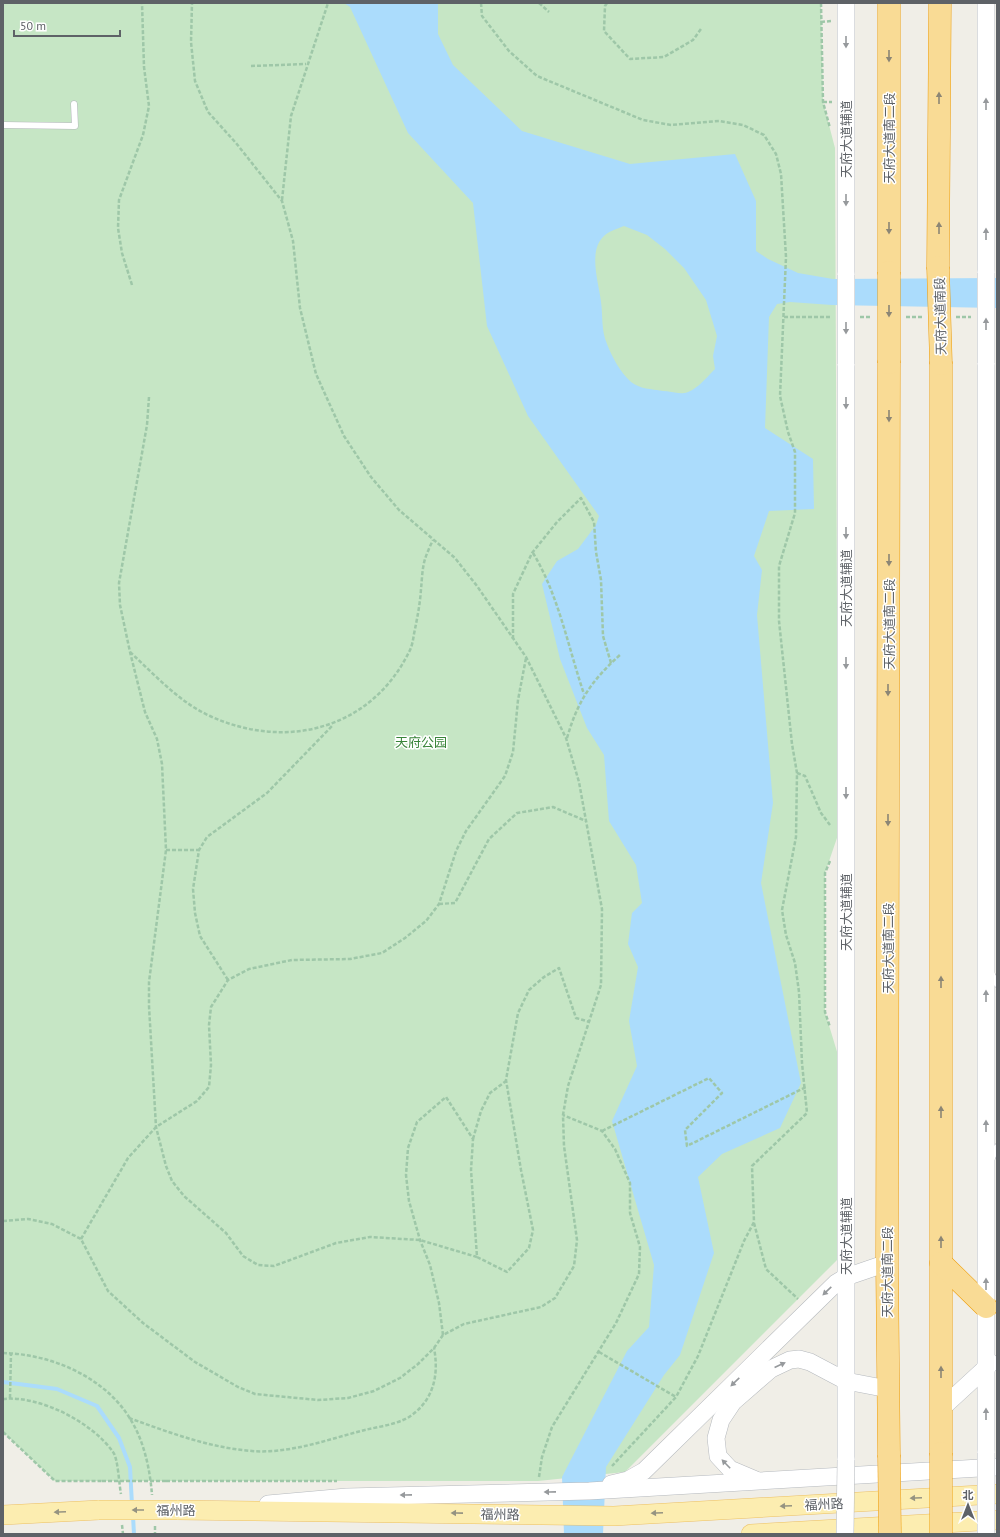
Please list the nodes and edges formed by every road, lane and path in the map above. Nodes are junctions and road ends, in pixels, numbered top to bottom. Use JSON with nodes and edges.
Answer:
{"nodes":[{"id":1,"x":142,"y":3,"type":"edge"},
{"id":2,"x":192,"y":3,"type":"edge"},
{"id":3,"x":328,"y":3,"type":"edge"},
{"id":4,"x":481,"y":3,"type":"edge"},
{"id":5,"x":539,"y":3,"type":"edge"},
{"id":6,"x":608,"y":3,"type":"edge"},
{"id":7,"x":846,"y":3,"type":"edge"},
{"id":8,"x":889,"y":3,"type":"edge"},
{"id":9,"x":940,"y":3,"type":"edge"},
{"id":10,"x":986,"y":3,"type":"edge"},
{"id":11,"x":549,"y":12,"type":"dead end"},
{"id":12,"x":701,"y":29,"type":"dead end"},
{"id":13,"x":306,"y":64,"type":"junction"},
{"id":14,"x":251,"y":66,"type":"dead end"},
{"id":15,"x":74,"y":104,"type":"dead end"},
{"id":16,"x":3,"y":125,"type":"edge"},
{"id":17,"x":282,"y":201,"type":"junction"},
{"id":18,"x":132,"y":285,"type":"dead end"},
{"id":19,"x":149,"y":397,"type":"dead end"},
{"id":20,"x":433,"y":540,"type":"junction"},
{"id":21,"x":532,"y":553,"type":"junction"},
{"id":22,"x":513,"y":640,"type":"junction"},
{"id":23,"x":130,"y":652,"type":"junction"},
{"id":24,"x":621,"y":654,"type":"dead end"},
{"id":25,"x":526,"y":657,"type":"junction"},
{"id":26,"x":611,"y":663,"type":"junction"},
{"id":27,"x":584,"y":694,"type":"junction"},
{"id":28,"x":333,"y":724,"type":"junction"},
{"id":29,"x":566,"y":738,"type":"junction"},
{"id":30,"x":797,"y":773,"type":"junction"},
{"id":31,"x":586,"y":821,"type":"junction"},
{"id":32,"x":834,"y":830,"type":"dead end"},
{"id":33,"x":166,"y":850,"type":"junction"},
{"id":34,"x":199,"y":850,"type":"junction"},
{"id":35,"x":832,"y":854,"type":"dead end"},
{"id":36,"x":439,"y":904,"type":"junction"},
{"id":37,"x":986,"y":965,"type":"junction"},
{"id":38,"x":228,"y":980,"type":"junction"},
{"id":39,"x":997,"y":984,"type":"edge"},
{"id":40,"x":590,"y":1022,"type":"junction"},
{"id":41,"x":832,"y":1033,"type":"dead end"},
{"id":42,"x":506,"y":1080,"type":"junction"},
{"id":43,"x":806,"y":1088,"type":"junction"},
{"id":44,"x":563,"y":1115,"type":"junction"},
{"id":45,"x":156,"y":1127,"type":"junction"},
{"id":46,"x":602,"y":1131,"type":"junction"},
{"id":47,"x":473,"y":1139,"type":"junction"},
{"id":48,"x":997,"y":1147,"type":"edge"},
{"id":49,"x":986,"y":1170,"type":"junction"},
{"id":50,"x":3,"y":1221,"type":"edge"},
{"id":51,"x":754,"y":1222,"type":"junction"},
{"id":52,"x":81,"y":1239,"type":"junction"},
{"id":53,"x":420,"y":1240,"type":"junction"},
{"id":54,"x":477,"y":1257,"type":"junction"},
{"id":55,"x":991,"y":1262,"type":"edge"},
{"id":56,"x":887,"y":1263,"type":"junction"},
{"id":57,"x":941,"y":1263,"type":"junction"},
{"id":58,"x":846,"y":1277,"type":"junction"},
{"id":59,"x":803,"y":1294,"type":"dead end"},
{"id":60,"x":798,"y":1299,"type":"junction"},
{"id":61,"x":792,"y":1305,"type":"dead end"},
{"id":62,"x":986,"y":1307,"type":"junction"},
{"id":63,"x":443,"y":1334,"type":"junction"},
{"id":64,"x":434,"y":1348,"type":"junction"},
{"id":65,"x":599,"y":1352,"type":"junction"},
{"id":66,"x":3,"y":1353,"type":"edge"},
{"id":67,"x":10,"y":1353,"type":"junction"},
{"id":68,"x":991,"y":1362,"type":"edge"},
{"id":69,"x":846,"y":1381,"type":"junction"},
{"id":70,"x":888,"y":1389,"type":"junction"},
{"id":71,"x":676,"y":1397,"type":"junction"},
{"id":72,"x":10,"y":1398,"type":"junction"},
{"id":73,"x":3,"y":1399,"type":"edge"},
{"id":74,"x":941,"y":1409,"type":"junction"},
{"id":75,"x":129,"y":1418,"type":"junction"},
{"id":76,"x":3,"y":1432,"type":"edge"},
{"id":77,"x":612,"y":1466,"type":"dead end"},
{"id":78,"x":997,"y":1467,"type":"edge"},
{"id":79,"x":166,"y":1481,"type":"dead end"},
{"id":80,"x":538,"y":1481,"type":"dead end"},
{"id":81,"x":760,"y":1482,"type":"junction"},
{"id":82,"x":589,"y":1491,"type":"junction"},
{"id":83,"x":997,"y":1494,"type":"edge"},
{"id":84,"x":121,"y":1500,"type":"dead end"},
{"id":85,"x":153,"y":1503,"type":"dead end"},
{"id":86,"x":208,"y":1510,"type":"junction"},
{"id":87,"x":3,"y":1515,"type":"edge"},
{"id":88,"x":154,"y":1518,"type":"dead end"},
{"id":89,"x":997,"y":1520,"type":"edge"},
{"id":90,"x":122,"y":1521,"type":"dead end"},
{"id":91,"x":123,"y":1534,"type":"edge"},
{"id":92,"x":155,"y":1534,"type":"edge"},
{"id":93,"x":751,"y":1534,"type":"edge"},
{"id":94,"x":845,"y":1534,"type":"edge"},
{"id":95,"x":890,"y":1534,"type":"edge"},
{"id":96,"x":941,"y":1534,"type":"edge"},
{"id":97,"x":986,"y":1534,"type":"edge"}],
"edges":[{"from":1,"to":18,"type":"path"},
{"from":2,"to":17,"type":"path"},
{"from":3,"to":13,"type":"path"},
{"from":4,"to":30,"type":"path"},
{"from":5,"to":11,"type":"path"},
{"from":6,"to":12,"type":"path"},
{"from":7,"to":58,"type":"street","name":"天府大道辅道","one_way":true,"bridge":true},
{"from":8,"to":56,"type":"highway","name":"天府大道南二段","one_way":true,"bridge":true},
{"from":57,"to":9,"type":"highway","name":"天府大道南段","one_way":true,"bridge":true},
{"from":37,"to":10,"type":"street","one_way":true,"bridge":true},
{"from":13,"to":14,"type":"path"},
{"from":13,"to":17,"type":"path"},
{"from":15,"to":16,"type":"lane"},
{"from":17,"to":20,"type":"path"},
{"from":19,"to":23,"type":"path"},
{"from":20,"to":22,"type":"path"},
{"from":20,"to":28,"type":"path"},
{"from":21,"to":22,"type":"path"},
{"from":21,"to":26,"type":"path"},
{"from":21,"to":27,"type":"path"},
{"from":22,"to":25,"type":"path"},
{"from":23,"to":28,"type":"path"},
{"from":23,"to":33,"type":"path"},
{"from":24,"to":26,"type":"path"},
{"from":25,"to":29,"type":"path"},
{"from":25,"to":36,"type":"path"},
{"from":26,"to":27,"type":"path"},
{"from":27,"to":29,"type":"path"},
{"from":28,"to":34,"type":"path"},
{"from":29,"to":31,"type":"path"},
{"from":30,"to":32,"type":"path"},
{"from":30,"to":43,"type":"path"},
{"from":31,"to":36,"type":"path"},
{"from":31,"to":40,"type":"path"},
{"from":33,"to":34,"type":"path"},
{"from":33,"to":45,"type":"path"},
{"from":34,"to":38,"type":"path"},
{"from":35,"to":41,"type":"path"},
{"from":36,"to":38,"type":"path"},
{"from":37,"to":39,"type":"lane"},
{"from":49,"to":37,"type":"street","one_way":true},
{"from":38,"to":45,"type":"path"},
{"from":40,"to":42,"type":"path"},
{"from":40,"to":44,"type":"path"},
{"from":42,"to":47,"type":"path"},
{"from":42,"to":54,"type":"path"},
{"from":43,"to":46,"type":"path"},
{"from":43,"to":51,"type":"path"},
{"from":44,"to":46,"type":"path"},
{"from":44,"to":63,"type":"path"},
{"from":45,"to":52,"type":"path"},
{"from":45,"to":53,"type":"path"},
{"from":46,"to":65,"type":"path"},
{"from":47,"to":53,"type":"path"},
{"from":47,"to":54,"type":"path"},
{"from":48,"to":49,"type":"lane"},
{"from":49,"to":55,"type":"street"},
{"from":50,"to":52,"type":"path"},
{"from":51,"to":60,"type":"path"},
{"from":51,"to":71,"type":"path"},
{"from":52,"to":64,"type":"path"},
{"from":53,"to":54,"type":"path"},
{"from":53,"to":63,"type":"path"},
{"from":62,"to":55,"type":"street","one_way":true},
{"from":56,"to":58,"type":"street"},
{"from":56,"to":70,"type":"highway","name":"天府大道南二段"},
{"from":57,"to":62,"type":"highway"},
{"from":74,"to":57,"type":"highway","one_way":true},
{"from":58,"to":69,"type":"street","name":"天府大道辅道"},
{"from":58,"to":82,"type":"street","one_way":true},
{"from":59,"to":60,"type":"path"},
{"from":60,"to":61,"type":"path"},
{"from":62,"to":68,"type":"street"},
{"from":63,"to":64,"type":"path"},
{"from":64,"to":75,"type":"path"},
{"from":65,"to":71,"type":"path"},
{"from":65,"to":80,"type":"path"},
{"from":66,"to":67,"type":"path"},
{"from":67,"to":72,"type":"path"},
{"from":67,"to":75,"type":"path"},
{"from":68,"to":74,"type":"street"},
{"from":97,"to":68,"type":"street","one_way":true,"bridge":true},
{"from":69,"to":70,"type":"street"},
{"from":81,"to":69,"type":"street","one_way":true},
{"from":69,"to":94,"type":"street","name":"天府大道辅道","bridge":true},
{"from":70,"to":95,"type":"highway","name":"天府大道南二段","bridge":true},
{"from":71,"to":77,"type":"path"},
{"from":72,"to":73,"type":"path"},
{"from":72,"to":84,"type":"path"},
{"from":74,"to":96,"type":"highway","bridge":true},
{"from":75,"to":85,"type":"path"},
{"from":76,"to":79,"type":"path","bridge":true},
{"from":78,"to":81,"type":"street"},
{"from":81,"to":82,"type":"street"},
{"from":82,"to":86,"type":"street","one_way":true},
{"from":83,"to":86,"type":"main road","name":"福州路","one_way":true},
{"from":86,"to":87,"type":"main road","name":"福州路","one_way":true,"bridge":true},
{"from":88,"to":92,"type":"path"},
{"from":89,"to":93,"type":"main road","name":"福州路"},
{"from":90,"to":91,"type":"path"}]}
